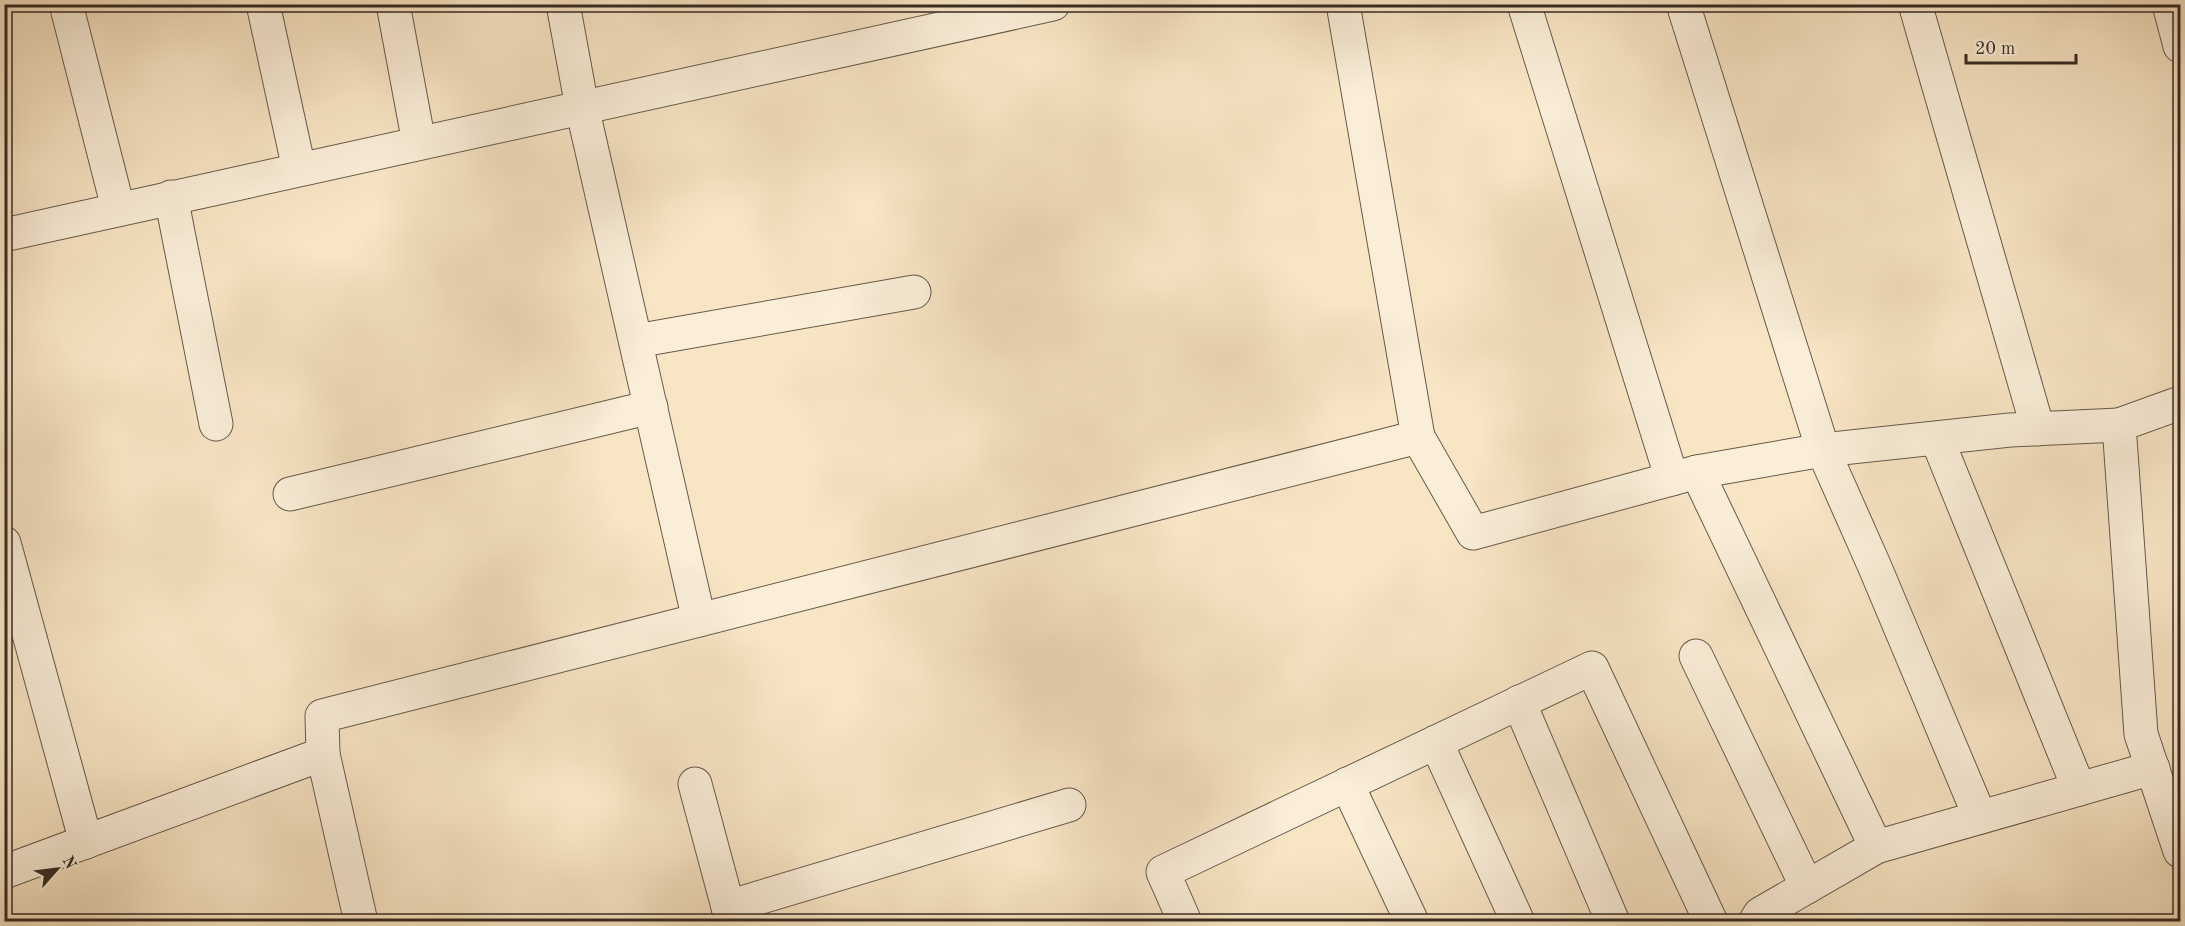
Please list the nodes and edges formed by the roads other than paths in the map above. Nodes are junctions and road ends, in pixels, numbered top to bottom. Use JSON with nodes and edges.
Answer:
{"nodes":[{"id":1,"x":66,"y":4,"type":"edge"},
{"id":2,"x":263,"y":4,"type":"edge"},
{"id":3,"x":393,"y":4,"type":"edge"},
{"id":4,"x":563,"y":4,"type":"edge"},
{"id":5,"x":1053,"y":4,"type":"edge"},
{"id":6,"x":1343,"y":4,"type":"edge"},
{"id":7,"x":1524,"y":4,"type":"edge"},
{"id":8,"x":1683,"y":4,"type":"edge"},
{"id":9,"x":1915,"y":4,"type":"edge"},
{"id":10,"x":2169,"y":4,"type":"edge"},
{"id":11,"x":2181,"y":46,"type":"edge"},
{"id":12,"x":582,"y":107,"type":"junction"},
{"id":13,"x":419,"y":143,"type":"junction"},
{"id":14,"x":299,"y":169,"type":"junction"},
{"id":15,"x":171,"y":197,"type":"junction"},
{"id":16,"x":118,"y":208,"type":"junction"},
{"id":17,"x":4,"y":235,"type":"edge"},
{"id":18,"x":914,"y":292,"type":"dead end"},
{"id":19,"x":636,"y":341,"type":"junction"},
{"id":20,"x":2181,"y":403,"type":"edge"},
{"id":21,"x":651,"y":407,"type":"junction"},
{"id":22,"x":216,"y":424,"type":"dead end"},
{"id":23,"x":2119,"y":425,"type":"junction"},
{"id":24,"x":2038,"y":429,"type":"junction"},
{"id":25,"x":1418,"y":437,"type":"junction"},
{"id":26,"x":1936,"y":438,"type":"junction"},
{"id":27,"x":1823,"y":450,"type":"junction"},
{"id":28,"x":1684,"y":475,"type":"junction"},
{"id":29,"x":290,"y":494,"type":"dead end"},
{"id":30,"x":4,"y":543,"type":"edge"},
{"id":31,"x":699,"y":620,"type":"junction"},
{"id":32,"x":1696,"y":656,"type":"dead end"},
{"id":33,"x":1519,"y":702,"type":"junction"},
{"id":34,"x":1436,"y":742,"type":"junction"},
{"id":35,"x":323,"y":754,"type":"junction"},
{"id":36,"x":2153,"y":768,"type":"junction"},
{"id":37,"x":695,"y":784,"type":"dead end"},
{"id":38,"x":1347,"y":784,"type":"junction"},
{"id":39,"x":2079,"y":789,"type":"junction"},
{"id":40,"x":1069,"y":805,"type":"dead end"},
{"id":41,"x":1980,"y":817,"type":"junction"},
{"id":42,"x":86,"y":842,"type":"junction"},
{"id":43,"x":1876,"y":847,"type":"junction"},
{"id":44,"x":2181,"y":851,"type":"edge"},
{"id":45,"x":4,"y":872,"type":"edge"},
{"id":46,"x":1807,"y":887,"type":"junction"},
{"id":47,"x":730,"y":914,"type":"edge"},
{"id":48,"x":1760,"y":919,"type":"edge"},
{"id":49,"x":361,"y":921,"type":"edge"},
{"id":50,"x":1185,"y":921,"type":"edge"},
{"id":51,"x":1412,"y":921,"type":"edge"},
{"id":52,"x":1518,"y":921,"type":"edge"},
{"id":53,"x":1613,"y":921,"type":"edge"},
{"id":54,"x":1711,"y":921,"type":"edge"}],
"edges":[{"from":1,"to":16,"type":"street"},
{"from":2,"to":14,"type":"street"},
{"from":3,"to":13,"type":"street"},
{"from":4,"to":12,"type":"street"},
{"from":5,"to":12,"type":"street"},
{"from":6,"to":25,"type":"street"},
{"from":7,"to":28,"type":"street"},
{"from":8,"to":27,"type":"street"},
{"from":9,"to":24,"type":"street"},
{"from":10,"to":11,"type":"street"},
{"from":12,"to":13,"type":"street"},
{"from":12,"to":19,"type":"street"},
{"from":13,"to":14,"type":"street"},
{"from":14,"to":15,"type":"street"},
{"from":15,"to":16,"type":"street"},
{"from":15,"to":22,"type":"street"},
{"from":16,"to":17,"type":"street"},
{"from":18,"to":19,"type":"street"},
{"from":19,"to":21,"type":"street"},
{"from":20,"to":23,"type":"street"},
{"from":21,"to":29,"type":"street"},
{"from":21,"to":31,"type":"street"},
{"from":23,"to":24,"type":"street"},
{"from":23,"to":36,"type":"street"},
{"from":24,"to":26,"type":"street"},
{"from":25,"to":28,"type":"street"},
{"from":25,"to":31,"type":"street"},
{"from":26,"to":27,"type":"street"},
{"from":26,"to":39,"type":"street"},
{"from":27,"to":28,"type":"street"},
{"from":27,"to":41,"type":"street"},
{"from":28,"to":43,"type":"street"},
{"from":30,"to":42,"type":"street"},
{"from":31,"to":35,"type":"street"},
{"from":32,"to":46,"type":"street"},
{"from":33,"to":34,"type":"street"},
{"from":33,"to":53,"type":"street"},
{"from":33,"to":54,"type":"street"},
{"from":34,"to":38,"type":"street"},
{"from":34,"to":52,"type":"street"},
{"from":35,"to":42,"type":"street"},
{"from":35,"to":49,"type":"street"},
{"from":36,"to":39,"type":"street"},
{"from":36,"to":44,"type":"street"},
{"from":37,"to":47,"type":"street"},
{"from":38,"to":50,"type":"street"},
{"from":38,"to":51,"type":"street"},
{"from":39,"to":41,"type":"street"},
{"from":40,"to":47,"type":"street"},
{"from":41,"to":43,"type":"street"},
{"from":42,"to":45,"type":"street"},
{"from":43,"to":46,"type":"street"},
{"from":46,"to":48,"type":"street"}]}
